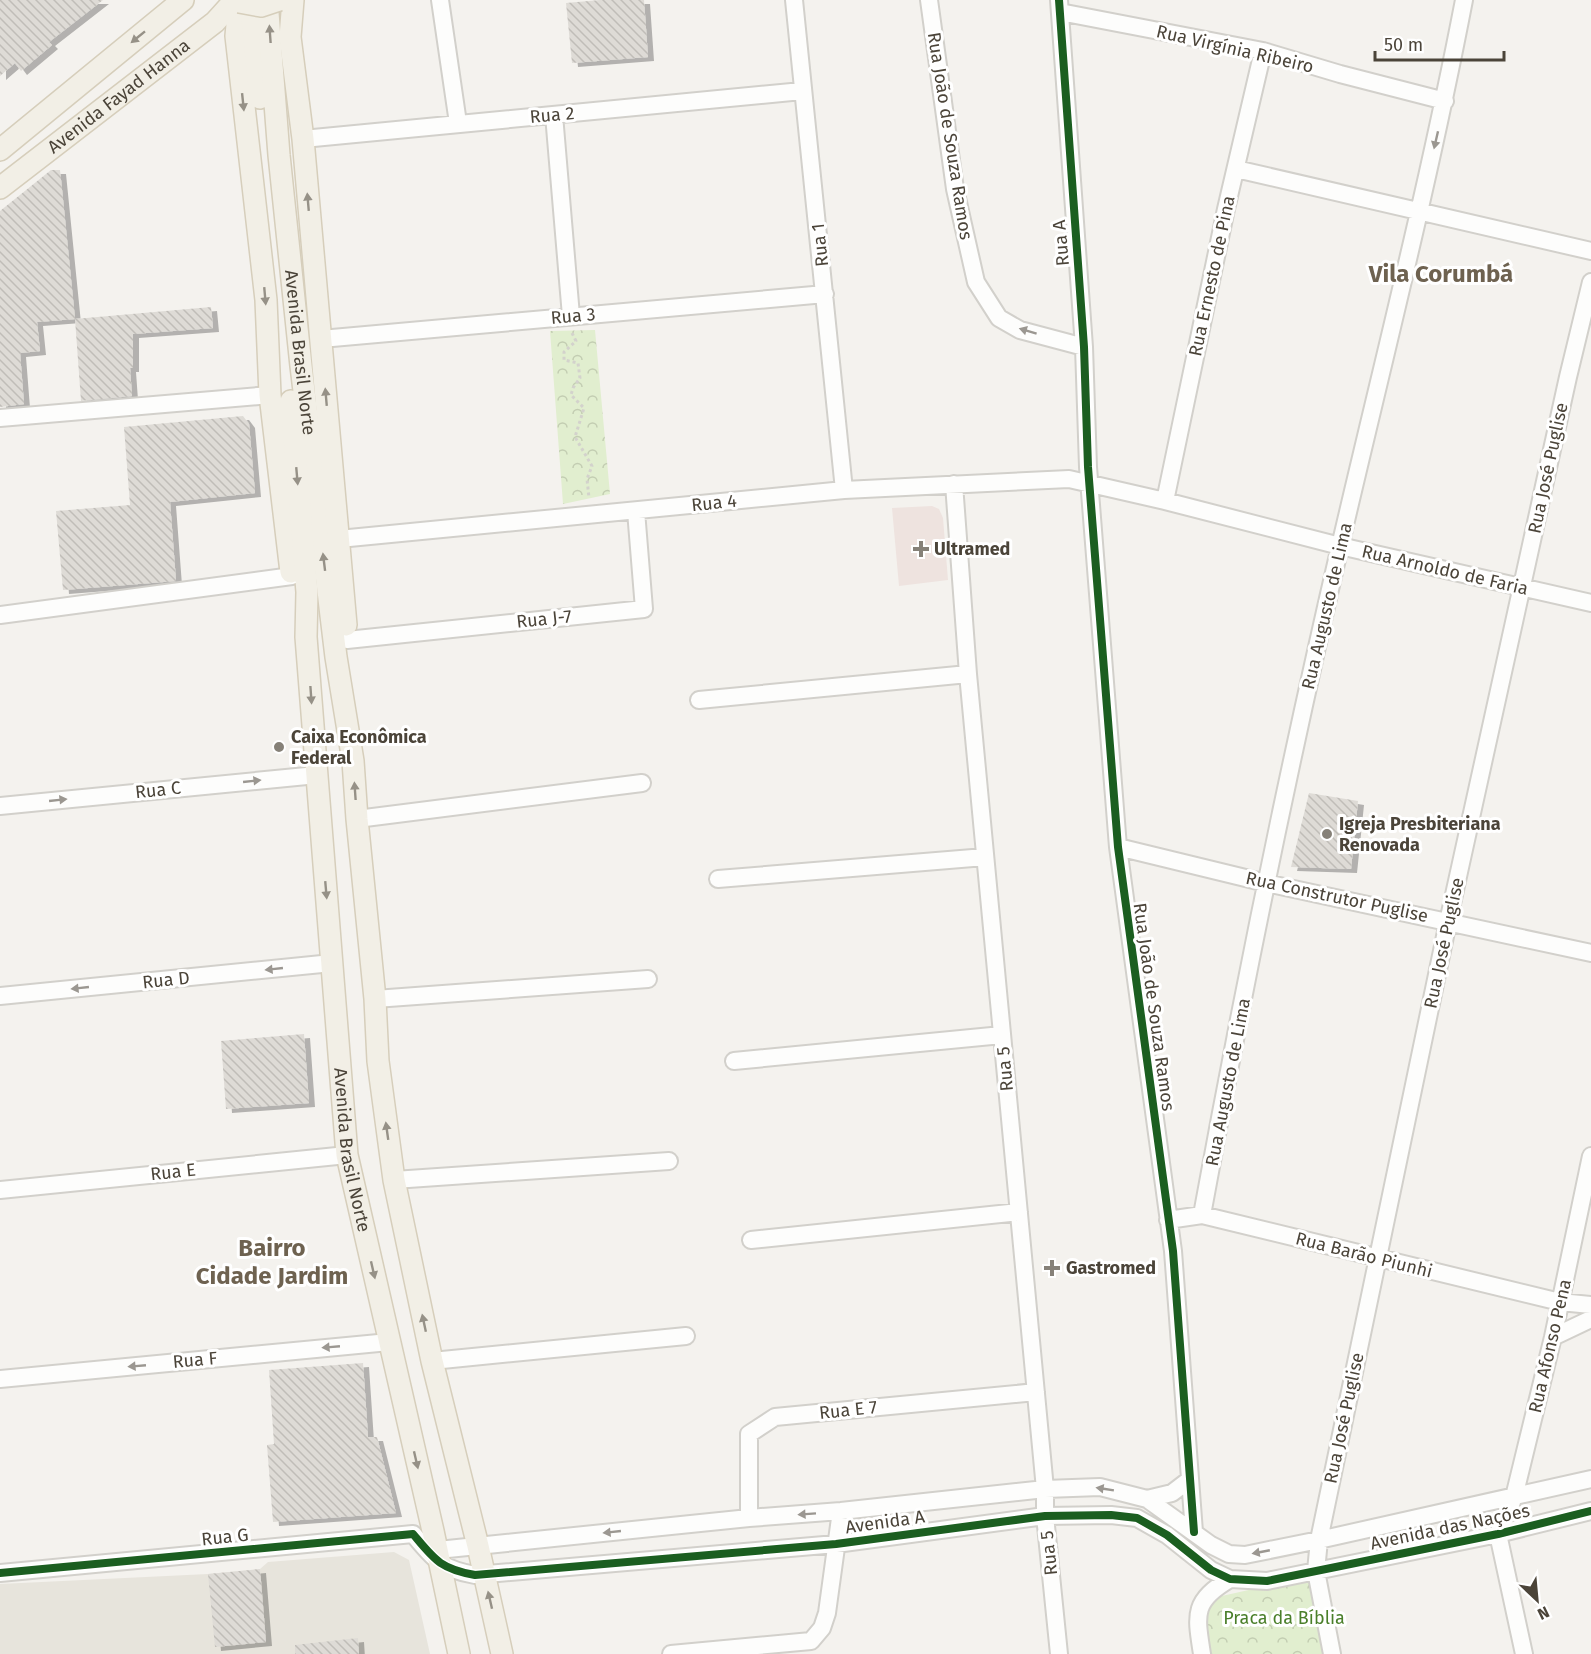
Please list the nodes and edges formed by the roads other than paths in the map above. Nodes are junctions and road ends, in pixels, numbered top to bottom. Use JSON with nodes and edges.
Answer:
{"nodes":[{"id":1,"x":183,"y":0,"type":"edge"},
{"id":2,"x":267,"y":0,"type":"edge"},
{"id":3,"x":279,"y":0,"type":"edge"},
{"id":4,"x":292,"y":0,"type":"edge"},
{"id":5,"x":440,"y":0,"type":"edge"},
{"id":6,"x":794,"y":0,"type":"edge"},
{"id":7,"x":929,"y":0,"type":"edge"},
{"id":8,"x":1464,"y":0,"type":"edge"},
{"id":9,"x":240,"y":1,"type":"edge"},
{"id":10,"x":1059,"y":6,"type":"edge"},
{"id":11,"x":1263,"y":51,"type":"junction"},
{"id":12,"x":802,"y":91,"type":"junction"},
{"id":13,"x":1445,"y":101,"type":"junction"},
{"id":14,"x":554,"y":115,"type":"junction"},
{"id":15,"x":458,"y":123,"type":"junction"},
{"id":16,"x":303,"y":138,"type":"junction"},
{"id":17,"x":0,"y":150,"type":"edge"},
{"id":18,"x":1236,"y":169,"type":"junction"},
{"id":19,"x":0,"y":188,"type":"edge"},
{"id":20,"x":1419,"y":211,"type":"junction"},
{"id":21,"x":1591,"y":251,"type":"edge"},
{"id":22,"x":1591,"y":282,"type":"edge"},
{"id":23,"x":825,"y":294,"type":"junction"},
{"id":24,"x":570,"y":322,"type":"junction"},
{"id":25,"x":321,"y":339,"type":"junction"},
{"id":26,"x":1084,"y":347,"type":"junction"},
{"id":27,"x":270,"y":395,"type":"junction"},
{"id":28,"x":0,"y":418,"type":"edge"},
{"id":29,"x":954,"y":484,"type":"junction"},
{"id":30,"x":1090,"y":484,"type":"junction"},
{"id":31,"x":844,"y":490,"type":"junction"},
{"id":32,"x":1165,"y":501,"type":"junction"},
{"id":33,"x":636,"y":511,"type":"junction"},
{"id":34,"x":339,"y":538,"type":"junction"},
{"id":35,"x":1340,"y":546,"type":"junction"},
{"id":36,"x":292,"y":576,"type":"junction"},
{"id":37,"x":1522,"y":588,"type":"junction"},
{"id":38,"x":1591,"y":603,"type":"edge"},
{"id":39,"x":0,"y":615,"type":"edge"},
{"id":40,"x":306,"y":637,"type":"junction"},
{"id":41,"x":347,"y":640,"type":"junction"},
{"id":42,"x":968,"y":674,"type":"junction"},
{"id":43,"x":699,"y":700,"type":"dead end"},
{"id":44,"x":344,"y":703,"type":"junction"},
{"id":45,"x":317,"y":775,"type":"junction"},
{"id":46,"x":642,"y":783,"type":"dead end"},
{"id":47,"x":0,"y":806,"type":"edge"},
{"id":48,"x":357,"y":819,"type":"junction"},
{"id":49,"x":1118,"y":847,"type":"junction"},
{"id":50,"x":985,"y":857,"type":"junction"},
{"id":51,"x":718,"y":879,"type":"dead end"},
{"id":52,"x":1266,"y":883,"type":"junction"},
{"id":53,"x":1448,"y":922,"type":"junction"},
{"id":54,"x":1591,"y":953,"type":"edge"},
{"id":55,"x":333,"y":963,"type":"junction"},
{"id":56,"x":648,"y":979,"type":"dead end"},
{"id":57,"x":0,"y":996,"type":"edge"},
{"id":58,"x":375,"y":999,"type":"junction"},
{"id":59,"x":1002,"y":1035,"type":"junction"},
{"id":60,"x":734,"y":1061,"type":"dead end"},
{"id":61,"x":347,"y":1155,"type":"junction"},
{"id":62,"x":1591,"y":1156,"type":"edge"},
{"id":63,"x":669,"y":1161,"type":"dead end"},
{"id":64,"x":394,"y":1180,"type":"junction"},
{"id":65,"x":0,"y":1190,"type":"edge"},
{"id":66,"x":1018,"y":1212,"type":"junction"},
{"id":67,"x":1202,"y":1215,"type":"junction"},
{"id":68,"x":1168,"y":1220,"type":"junction"},
{"id":69,"x":751,"y":1240,"type":"dead end"},
{"id":70,"x":1377,"y":1258,"type":"junction"},
{"id":71,"x":1560,"y":1302,"type":"junction"},
{"id":72,"x":1591,"y":1305,"type":"edge"},
{"id":73,"x":1591,"y":1319,"type":"edge"},
{"id":74,"x":686,"y":1336,"type":"dead end"},
{"id":75,"x":1553,"y":1337,"type":"junction"},
{"id":76,"x":389,"y":1342,"type":"junction"},
{"id":77,"x":432,"y":1361,"type":"junction"},
{"id":78,"x":0,"y":1379,"type":"edge"},
{"id":79,"x":1036,"y":1392,"type":"junction"},
{"id":80,"x":1591,"y":1479,"type":"edge"},
{"id":81,"x":1189,"y":1480,"type":"junction"},
{"id":82,"x":1045,"y":1489,"type":"junction"},
{"id":83,"x":1514,"y":1497,"type":"junction"},
{"id":84,"x":1147,"y":1499,"type":"junction"},
{"id":85,"x":841,"y":1511,"type":"junction"},
{"id":86,"x":1591,"y":1511,"type":"edge"},
{"id":87,"x":1045,"y":1516,"type":"junction"},
{"id":88,"x":749,"y":1518,"type":"junction"},
{"id":89,"x":1194,"y":1532,"type":"junction"},
{"id":90,"x":1498,"y":1534,"type":"junction"},
{"id":91,"x":1319,"y":1540,"type":"junction"},
{"id":92,"x":836,"y":1544,"type":"junction"},
{"id":93,"x":478,"y":1546,"type":"junction"},
{"id":94,"x":439,"y":1557,"type":"junction"},
{"id":95,"x":1316,"y":1571,"type":"junction"},
{"id":96,"x":0,"y":1573,"type":"edge"},
{"id":97,"x":484,"y":1574,"type":"junction"},
{"id":98,"x":1230,"y":1579,"type":"junction"},
{"id":99,"x":459,"y":1654,"type":"edge"},
{"id":100,"x":502,"y":1654,"type":"edge"},
{"id":101,"x":671,"y":1654,"type":"edge"},
{"id":102,"x":1059,"y":1654,"type":"edge"},
{"id":103,"x":1202,"y":1654,"type":"edge"},
{"id":104,"x":1332,"y":1654,"type":"edge"},
{"id":105,"x":1524,"y":1654,"type":"edge"}],
"edges":[{"from":1,"to":17,"type":"main road","name":"Avenida Fayad Hanna","one_way":true},
{"from":44,"to":2,"type":"main road","name":"Avenida Brasil Norte","one_way":true},
{"from":3,"to":9,"type":"main road","bridge":true},
{"from":4,"to":16,"type":"main road","name":"Avenida Brasil Norte"},
{"from":5,"to":15,"type":"street"},
{"from":6,"to":12,"type":"street","name":"Rua 1"},
{"from":26,"to":7,"type":"street","name":"Rua João de Souza Ramos","one_way":true},
{"from":8,"to":13,"type":"street","name":"Rua Augusto de Lima"},
{"from":9,"to":19,"type":"main road","name":"Avenida Fayad Hanna"},
{"from":9,"to":27,"type":"main road","name":"Avenida Brasil Norte","one_way":true},
{"from":9,"to":40,"type":"main road","name":"Avenida Brasil Norte","one_way":true},
{"from":10,"to":11,"type":"street","name":"Rua Virgínia Ribeiro"},
{"from":10,"to":26,"type":"street","name":"Rua A"},
{"from":11,"to":13,"type":"street","name":"Rua Virgínia Ribeiro"},
{"from":11,"to":18,"type":"street","name":"Rua Ernesto de Pina"},
{"from":12,"to":14,"type":"street","name":"Rua 2"},
{"from":12,"to":23,"type":"street","name":"Rua 1"},
{"from":13,"to":20,"type":"street","name":"Rua Augusto de Lima","one_way":true},
{"from":14,"to":15,"type":"street","name":"Rua 2"},
{"from":14,"to":24,"type":"street"},
{"from":15,"to":16,"type":"street","name":"Rua 2"},
{"from":25,"to":16,"type":"main road","name":"Avenida Brasil Norte","one_way":true},
{"from":18,"to":20,"type":"street"},
{"from":18,"to":32,"type":"street","name":"Rua Ernesto de Pina"},
{"from":20,"to":21,"type":"street"},
{"from":20,"to":35,"type":"street","name":"Rua Augusto de Lima"},
{"from":22,"to":37,"type":"street","name":"Rua José Puglise"},
{"from":23,"to":24,"type":"street","name":"Rua 3"},
{"from":23,"to":31,"type":"street","name":"Rua 1"},
{"from":24,"to":25,"type":"street","name":"Rua 3"},
{"from":34,"to":25,"type":"main road","name":"Avenida Brasil Norte","one_way":true},
{"from":26,"to":30,"type":"street","name":"Rua A"},
{"from":27,"to":28,"type":"street"},
{"from":27,"to":36,"type":"main road","name":"Avenida Brasil Norte"},
{"from":29,"to":30,"type":"street","name":"Rua 4"},
{"from":29,"to":31,"type":"street","name":"Rua 4"},
{"from":29,"to":42,"type":"street","name":"Rua 5"},
{"from":30,"to":32,"type":"street","name":"Rua Arnoldo de Faria"},
{"from":30,"to":49,"type":"street","name":"Rua João de Souza Ramos"},
{"from":31,"to":33,"type":"street","name":"Rua 4"},
{"from":32,"to":35,"type":"street","name":"Rua Arnoldo de Faria"},
{"from":33,"to":34,"type":"street","name":"Rua 4"},
{"from":33,"to":41,"type":"street","name":"Rua J-7"},
{"from":34,"to":41,"type":"main road","name":"Avenida Brasil Norte"},
{"from":35,"to":37,"type":"street","name":"Rua Arnoldo de Faria"},
{"from":35,"to":52,"type":"street","name":"Rua Augusto de Lima"},
{"from":36,"to":39,"type":"street"},
{"from":36,"to":40,"type":"main road","name":"Avenida Brasil Norte"},
{"from":37,"to":38,"type":"street","name":"Rua Arnoldo de Faria"},
{"from":37,"to":53,"type":"street","name":"Rua José Puglise"},
{"from":40,"to":45,"type":"main road","name":"Avenida Brasil Norte","one_way":true},
{"from":41,"to":44,"type":"main road","name":"Avenida Brasil Norte"},
{"from":42,"to":43,"type":"street"},
{"from":42,"to":50,"type":"street","name":"Rua 5"},
{"from":48,"to":44,"type":"main road","name":"Avenida Brasil Norte","one_way":true},
{"from":47,"to":45,"type":"street","name":"Rua C","one_way":true},
{"from":45,"to":55,"type":"main road","name":"Avenida Brasil Norte","one_way":true},
{"from":46,"to":48,"type":"street"},
{"from":48,"to":58,"type":"main road","name":"Avenida Brasil Norte"},
{"from":49,"to":52,"type":"street","name":"Rua Construtor Puglise"},
{"from":49,"to":68,"type":"street","name":"Rua João de Souza Ramos"},
{"from":50,"to":51,"type":"street"},
{"from":50,"to":59,"type":"street","name":"Rua 5"},
{"from":52,"to":53,"type":"street","name":"Rua Construtor Puglise"},
{"from":52,"to":67,"type":"street","name":"Rua Augusto de Lima"},
{"from":53,"to":54,"type":"street","name":"Rua Construtor Puglise"},
{"from":53,"to":70,"type":"street","name":"Rua José Puglise"},
{"from":55,"to":57,"type":"street","name":"Rua D","one_way":true},
{"from":55,"to":61,"type":"main road","name":"Avenida Brasil Norte"},
{"from":56,"to":58,"type":"street"},
{"from":64,"to":58,"type":"main road","name":"Avenida Brasil Norte","one_way":true},
{"from":59,"to":60,"type":"street"},
{"from":59,"to":66,"type":"street","name":"Rua 5"},
{"from":61,"to":65,"type":"street","name":"Rua E"},
{"from":61,"to":76,"type":"main road","name":"Avenida Brasil Norte","one_way":true},
{"from":62,"to":71,"type":"street","name":"Rua Afonso Pena"},
{"from":63,"to":64,"type":"street"},
{"from":77,"to":64,"type":"main road","name":"Avenida Brasil Norte","one_way":true},
{"from":66,"to":69,"type":"street"},
{"from":66,"to":79,"type":"street","name":"Rua 5"},
{"from":67,"to":68,"type":"street","name":"Rua Barão Piunhi"},
{"from":67,"to":70,"type":"street","name":"Rua Barão Piunhi"},
{"from":68,"to":81,"type":"street","name":"Rua João de Souza Ramos"},
{"from":70,"to":71,"type":"street","name":"Rua Barão Piunhi"},
{"from":70,"to":91,"type":"street","name":"Rua José Puglise"},
{"from":71,"to":72,"type":"street","name":"Rua Barão Piunhi"},
{"from":71,"to":75,"type":"street","name":"Rua Afonso Pena"},
{"from":73,"to":75,"type":"street"},
{"from":74,"to":77,"type":"street"},
{"from":75,"to":83,"type":"street","name":"Rua Afonso Pena"},
{"from":76,"to":78,"type":"street","name":"Rua F","one_way":true},
{"from":76,"to":94,"type":"main road","name":"Avenida Brasil Norte","one_way":true},
{"from":77,"to":93,"type":"main road","name":"Avenida Brasil Norte"},
{"from":79,"to":82,"type":"street","name":"Rua 5"},
{"from":79,"to":88,"type":"street","name":"Rua E 7"},
{"from":80,"to":83,"type":"street","name":"Avenida das Nações"},
{"from":81,"to":84,"type":"street"},
{"from":81,"to":89,"type":"street","name":"Rua João de Souza Ramos"},
{"from":84,"to":82,"type":"street","name":"Avenida A","one_way":true},
{"from":82,"to":85,"type":"street","name":"Avenida A"},
{"from":82,"to":87,"type":"street","name":"Rua 5"},
{"from":83,"to":90,"type":"street","name":"Rua Afonso Pena"},
{"from":83,"to":91,"type":"street","name":"Avenida das Nações"},
{"from":84,"to":89,"type":"street","name":"Avenida A"},
{"from":85,"to":88,"type":"street","name":"Avenida A","one_way":true},
{"from":85,"to":92,"type":"street"},
{"from":86,"to":90,"type":"street","name":"Avenida das Nações"},
{"from":87,"to":92,"type":"street","name":"Avenida A"},
{"from":87,"to":98,"type":"street","name":"Avenida A"},
{"from":87,"to":102,"type":"street","name":"Rua 5"},
{"from":88,"to":93,"type":"street","name":"Avenida A","one_way":true},
{"from":91,"to":89,"type":"street","name":"Avenida A","one_way":true},
{"from":90,"to":95,"type":"street","name":"Avenida das Nações"},
{"from":90,"to":105,"type":"street"},
{"from":91,"to":95,"type":"street","name":"Rua José Puglise"},
{"from":92,"to":97,"type":"street","name":"Avenida A"},
{"from":92,"to":101,"type":"street"},
{"from":93,"to":94,"type":"street","name":"Avenida A"},
{"from":93,"to":97,"type":"main road","name":"Avenida Brasil Norte"},
{"from":94,"to":96,"type":"street","name":"Rua G"},
{"from":94,"to":97,"type":"street","name":"Avenida A"},
{"from":94,"to":99,"type":"main road","name":"Avenida Brasil Norte"},
{"from":95,"to":98,"type":"street","name":"Avenida A"},
{"from":95,"to":104,"type":"street","name":"Rua José Puglise"},
{"from":100,"to":97,"type":"main road","name":"Avenida Brasil Norte","one_way":true},
{"from":98,"to":103,"type":"street"}]}
